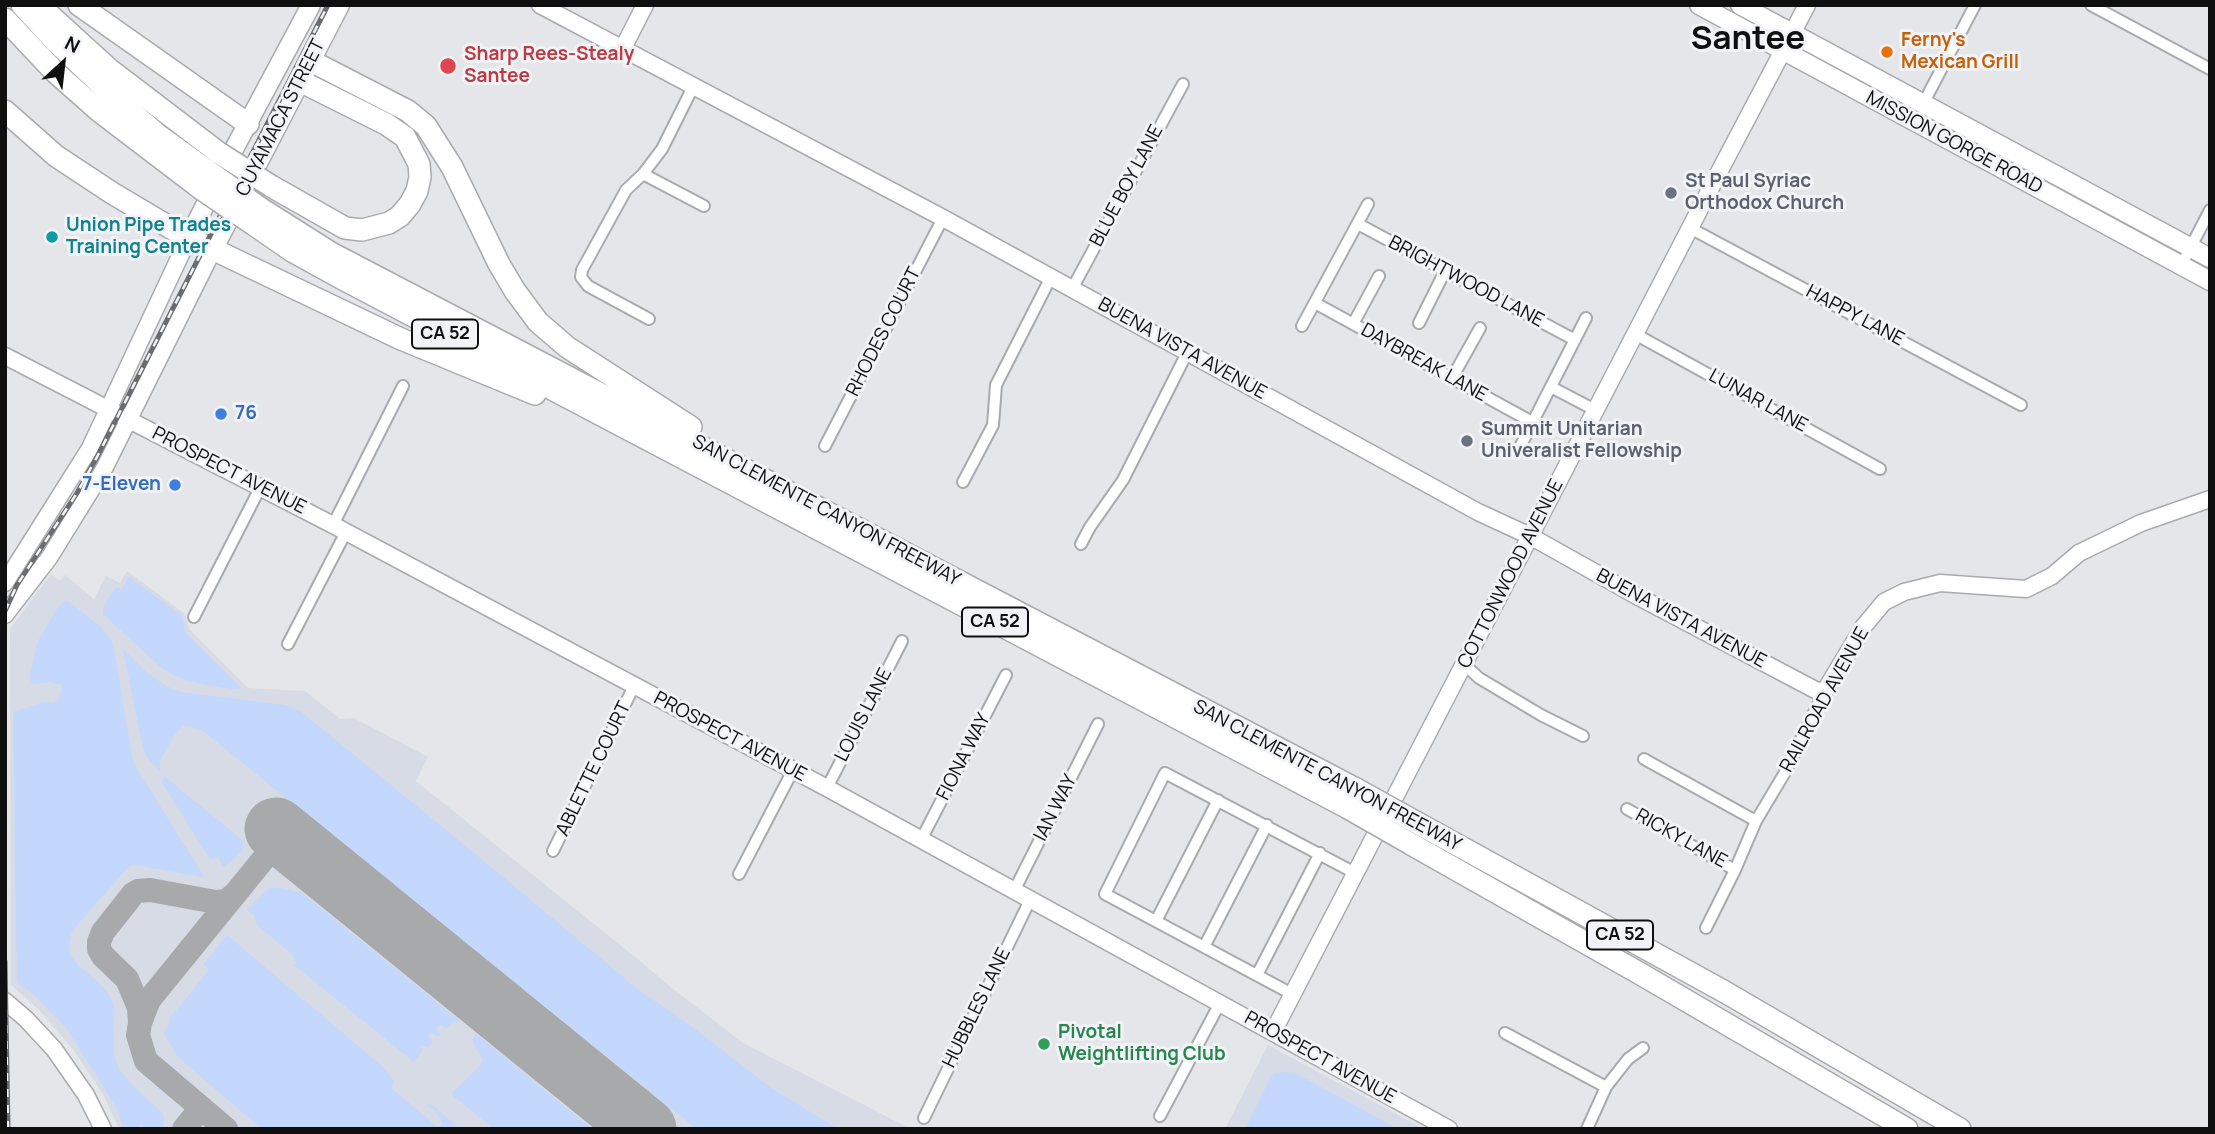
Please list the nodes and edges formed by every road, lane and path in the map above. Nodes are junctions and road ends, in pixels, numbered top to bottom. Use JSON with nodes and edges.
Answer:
{"nodes":[{"id":1,"x":22,"y":5,"type":"edge"},
{"id":2,"x":40,"y":5,"type":"edge"},
{"id":3,"x":79,"y":5,"type":"edge"},
{"id":4,"x":340,"y":5,"type":"edge"},
{"id":5,"x":540,"y":5,"type":"edge"},
{"id":6,"x":645,"y":5,"type":"edge"},
{"id":7,"x":1699,"y":5,"type":"edge"},
{"id":8,"x":1740,"y":5,"type":"edge"},
{"id":9,"x":1807,"y":5,"type":"edge"},
{"id":10,"x":1975,"y":5,"type":"edge"},
{"id":11,"x":2091,"y":5,"type":"edge"},
{"id":12,"x":306,"y":7,"type":"edge"},
{"id":13,"x":5,"y":19,"type":"edge"},
{"id":14,"x":1792,"y":33,"type":"junction"},
{"id":15,"x":622,"y":50,"type":"junction"},
{"id":16,"x":1783,"y":50,"type":"junction"},
{"id":17,"x":311,"y":61,"type":"junction"},
{"id":18,"x":2210,"y":69,"type":"edge"},
{"id":19,"x":300,"y":81,"type":"junction"},
{"id":20,"x":1183,"y":84,"type":"dead end"},
{"id":21,"x":692,"y":86,"type":"junction"},
{"id":22,"x":1923,"y":104,"type":"junction"},
{"id":23,"x":5,"y":111,"type":"edge"},
{"id":24,"x":248,"y":124,"type":"junction"},
{"id":25,"x":643,"y":174,"type":"junction"},
{"id":26,"x":204,"y":180,"type":"junction"},
{"id":27,"x":1368,"y":205,"type":"dead end"},
{"id":28,"x":704,"y":206,"type":"dead end"},
{"id":29,"x":2210,"y":210,"type":"edge"},
{"id":30,"x":256,"y":216,"type":"junction"},
{"id":31,"x":943,"y":218,"type":"junction"},
{"id":32,"x":1358,"y":224,"type":"junction"},
{"id":33,"x":1690,"y":228,"type":"junction"},
{"id":34,"x":190,"y":237,"type":"junction"},
{"id":35,"x":2191,"y":247,"type":"junction"},
{"id":36,"x":214,"y":248,"type":"junction"},
{"id":37,"x":2210,"y":257,"type":"edge"},
{"id":38,"x":2181,"y":266,"type":"junction"},
{"id":39,"x":1445,"y":271,"type":"junction"},
{"id":40,"x":1379,"y":275,"type":"dead end"},
{"id":41,"x":1051,"y":277,"type":"junction"},
{"id":42,"x":2210,"y":281,"type":"edge"},
{"id":43,"x":1072,"y":289,"type":"junction"},
{"id":44,"x":1315,"y":303,"type":"junction"},
{"id":45,"x":1586,"y":318,"type":"dead end"},
{"id":46,"x":649,"y":319,"type":"dead end"},
{"id":47,"x":1419,"y":323,"type":"dead end"},
{"id":48,"x":1353,"y":324,"type":"junction"},
{"id":49,"x":1303,"y":326,"type":"dead end"},
{"id":50,"x":1480,"y":328,"type":"dead end"},
{"id":51,"x":1635,"y":334,"type":"junction"},
{"id":52,"x":1575,"y":340,"type":"junction"},
{"id":53,"x":1188,"y":351,"type":"junction"},
{"id":54,"x":5,"y":356,"type":"edge"},
{"id":55,"x":1452,"y":378,"type":"junction"},
{"id":56,"x":403,"y":386,"type":"dead end"},
{"id":57,"x":1551,"y":387,"type":"junction"},
{"id":58,"x":2021,"y":404,"type":"dead end"},
{"id":59,"x":109,"y":409,"type":"junction"},
{"id":60,"x":1595,"y":410,"type":"junction"},
{"id":61,"x":129,"y":420,"type":"junction"},
{"id":62,"x":1532,"y":422,"type":"junction"},
{"id":63,"x":641,"y":437,"type":"junction"},
{"id":64,"x":1521,"y":445,"type":"dead end"},
{"id":65,"x":825,"y":446,"type":"dead end"},
{"id":66,"x":1880,"y":469,"type":"dead end"},
{"id":67,"x":963,"y":482,"type":"dead end"},
{"id":68,"x":260,"y":488,"type":"junction"},
{"id":69,"x":2210,"y":499,"type":"edge"},
{"id":70,"x":848,"y":523,"type":"junction"},
{"id":71,"x":339,"y":528,"type":"junction"},
{"id":72,"x":1530,"y":537,"type":"junction"},
{"id":73,"x":1082,"y":544,"type":"dead end"},
{"id":74,"x":5,"y":583,"type":"edge"},
{"id":75,"x":5,"y":615,"type":"edge"},
{"id":76,"x":194,"y":617,"type":"dead end"},
{"id":77,"x":902,"y":641,"type":"dead end"},
{"id":78,"x":288,"y":644,"type":"dead end"},
{"id":79,"x":1464,"y":664,"type":"junction"},
{"id":80,"x":1006,"y":675,"type":"dead end"},
{"id":81,"x":634,"y":686,"type":"junction"},
{"id":82,"x":1823,"y":694,"type":"junction"},
{"id":83,"x":1098,"y":724,"type":"dead end"},
{"id":84,"x":1583,"y":736,"type":"dead end"},
{"id":85,"x":1644,"y":759,"type":"dead end"},
{"id":86,"x":793,"y":770,"type":"junction"},
{"id":87,"x":827,"y":788,"type":"junction"},
{"id":88,"x":1352,"y":799,"type":"junction"},
{"id":89,"x":1218,"y":800,"type":"junction"},
{"id":90,"x":1627,"y":809,"type":"dead end"},
{"id":91,"x":1756,"y":821,"type":"junction"},
{"id":92,"x":1267,"y":825,"type":"junction"},
{"id":93,"x":1416,"y":834,"type":"junction"},
{"id":94,"x":921,"y":840,"type":"junction"},
{"id":95,"x":552,"y":851,"type":"dead end"},
{"id":96,"x":1320,"y":853,"type":"junction"},
{"id":97,"x":1735,"y":870,"type":"junction"},
{"id":98,"x":1355,"y":873,"type":"junction"},
{"id":99,"x":739,"y":874,"type":"dead end"},
{"id":100,"x":1014,"y":891,"type":"junction"},
{"id":101,"x":1031,"y":898,"type":"junction"},
{"id":102,"x":1156,"y":921,"type":"junction"},
{"id":103,"x":1706,"y":928,"type":"dead end"},
{"id":104,"x":1205,"y":947,"type":"junction"},
{"id":105,"x":1257,"y":975,"type":"junction"},
{"id":106,"x":1292,"y":994,"type":"junction"},
{"id":107,"x":5,"y":1001,"type":"edge"},
{"id":108,"x":1220,"y":1003,"type":"junction"},
{"id":109,"x":1273,"y":1032,"type":"junction"},
{"id":110,"x":1504,"y":1033,"type":"dead end"},
{"id":111,"x":1754,"y":1040,"type":"junction"},
{"id":112,"x":1643,"y":1048,"type":"dead end"},
{"id":113,"x":1606,"y":1087,"type":"junction"},
{"id":114,"x":1904,"y":1096,"type":"junction"},
{"id":115,"x":1160,"y":1116,"type":"dead end"},
{"id":116,"x":924,"y":1118,"type":"dead end"},
{"id":117,"x":103,"y":1129,"type":"edge"},
{"id":118,"x":1449,"y":1129,"type":"edge"},
{"id":119,"x":1587,"y":1129,"type":"edge"},
{"id":120,"x":1878,"y":1129,"type":"edge"},
{"id":121,"x":1908,"y":1129,"type":"edge"},
{"id":122,"x":1960,"y":1129,"type":"edge"},
{"id":123,"x":1978,"y":1129,"type":"edge"}],
"edges":[{"from":1,"to":26,"type":"highway","name":"SAN CLEMENTE CANYON FREEWAY","number":"CA 52"},
{"from":2,"to":19,"type":"highway","bridge":true},
{"from":3,"to":24,"type":"highway"},
{"from":4,"to":17,"type":"main road","name":"CUYAMACA STREET"},
{"from":5,"to":15,"type":"street","name":"BUENA VISTA AVENUE"},
{"from":6,"to":15,"type":"street"},
{"from":7,"to":16,"type":"main road","name":"MISSION GORGE ROAD"},
{"from":8,"to":14,"type":"main road","name":"MISSION GORGE ROAD"},
{"from":9,"to":14,"type":"street","name":"COTTONWOOD AVENUE"},
{"from":10,"to":22,"type":"street"},
{"from":11,"to":18,"type":"street"},
{"from":12,"to":24,"type":"main road","name":"CUYAMACA STREET"},
{"from":13,"to":26,"type":"highway","name":"SAN CLEMENTE CANYON FREEWAY","number":"CA 52"},
{"from":14,"to":16,"type":"street","name":"COTTONWOOD AVENUE"},
{"from":14,"to":22,"type":"main road","name":"MISSION GORGE ROAD"},
{"from":15,"to":21,"type":"street","name":"BUENA VISTA AVENUE"},
{"from":16,"to":33,"type":"street","name":"COTTONWOOD AVENUE"},
{"from":16,"to":38,"type":"main road","name":"MISSION GORGE ROAD"},
{"from":17,"to":19,"type":"main road","name":"CUYAMACA STREET"},
{"from":17,"to":70,"type":"highway"},
{"from":19,"to":36,"type":"main road","name":"CUYAMACA STREET"},
{"from":20,"to":43,"type":"street","name":"BLUE BOY LANE"},
{"from":21,"to":25,"type":"street"},
{"from":21,"to":31,"type":"street","name":"BUENA VISTA AVENUE"},
{"from":22,"to":35,"type":"main road","name":"MISSION GORGE ROAD"},
{"from":23,"to":34,"type":"highway"},
{"from":24,"to":34,"type":"main road","name":"CUYAMACA STREET"},
{"from":25,"to":28,"type":"street"},
{"from":25,"to":46,"type":"street"},
{"from":26,"to":30,"type":"highway","name":"SAN CLEMENTE CANYON FREEWAY","number":"CA 52","bridge":true},
{"from":27,"to":32,"type":"street"},
{"from":29,"to":35,"type":"street"},
{"from":30,"to":63,"type":"highway","name":"SAN CLEMENTE CANYON FREEWAY","number":"CA 52"},
{"from":30,"to":70,"type":"highway","name":"SAN CLEMENTE CANYON FREEWAY","number":"CA 52"},
{"from":31,"to":41,"type":"street","name":"BUENA VISTA AVENUE"},
{"from":31,"to":65,"type":"street","name":"RHODES COURT"},
{"from":32,"to":39,"type":"street","name":"BRIGHTWOOD LANE"},
{"from":32,"to":44,"type":"street"},
{"from":33,"to":51,"type":"street","name":"COTTONWOOD AVENUE"},
{"from":33,"to":58,"type":"street","name":"HAPPY LANE"},
{"from":34,"to":36,"type":"highway"},
{"from":34,"to":59,"type":"street","name":"CUYAMACA STREET"},
{"from":35,"to":37,"type":"main road","name":"MISSION GORGE ROAD"},
{"from":35,"to":38,"type":"street"},
{"from":36,"to":61,"type":"street","name":"CUYAMACA STREET"},
{"from":36,"to":63,"type":"highway"},
{"from":38,"to":42,"type":"main road","name":"MISSION GORGE ROAD"},
{"from":39,"to":47,"type":"street"},
{"from":39,"to":52,"type":"street","name":"BRIGHTWOOD LANE"},
{"from":40,"to":48,"type":"street"},
{"from":41,"to":43,"type":"street","name":"BUENA VISTA AVENUE"},
{"from":41,"to":67,"type":"street"},
{"from":43,"to":53,"type":"street","name":"BUENA VISTA AVENUE"},
{"from":44,"to":48,"type":"street","name":"DAYBREAK LANE"},
{"from":44,"to":49,"type":"street"},
{"from":45,"to":52,"type":"street"},
{"from":48,"to":55,"type":"street","name":"DAYBREAK LANE"},
{"from":50,"to":55,"type":"street"},
{"from":51,"to":60,"type":"street","name":"COTTONWOOD AVENUE"},
{"from":51,"to":66,"type":"street","name":"LUNAR LANE"},
{"from":52,"to":57,"type":"street"},
{"from":53,"to":72,"type":"street","name":"BUENA VISTA AVENUE"},
{"from":53,"to":73,"type":"street"},
{"from":54,"to":59,"type":"street","name":"PROSPECT AVENUE"},
{"from":55,"to":62,"type":"street","name":"DAYBREAK LANE"},
{"from":56,"to":71,"type":"street"},
{"from":57,"to":60,"type":"street"},
{"from":57,"to":62,"type":"street"},
{"from":59,"to":61,"type":"street","name":"PROSPECT AVENUE"},
{"from":59,"to":74,"type":"street","name":"CUYAMACA STREET"},
{"from":60,"to":72,"type":"street","name":"COTTONWOOD AVENUE"},
{"from":61,"to":68,"type":"street","name":"PROSPECT AVENUE"},
{"from":61,"to":75,"type":"street","name":"CUYAMACA STREET"},
{"from":62,"to":64,"type":"street"},
{"from":63,"to":88,"type":"highway","name":"SAN CLEMENTE CANYON FREEWAY","number":"CA 52"},
{"from":68,"to":71,"type":"street","name":"PROSPECT AVENUE"},
{"from":68,"to":76,"type":"street"},
{"from":69,"to":82,"type":"street","name":"RAILROAD AVENUE"},
{"from":70,"to":88,"type":"highway","name":"SAN CLEMENTE CANYON FREEWAY","number":"CA 52"},
{"from":71,"to":78,"type":"street"},
{"from":71,"to":81,"type":"street","name":"PROSPECT AVENUE"},
{"from":72,"to":79,"type":"street","name":"COTTONWOOD AVENUE"},
{"from":72,"to":82,"type":"street","name":"BUENA VISTA AVENUE"},
{"from":77,"to":87,"type":"street","name":"LOUIS LANE"},
{"from":79,"to":84,"type":"street"},
{"from":79,"to":98,"type":"street","name":"COTTONWOOD AVENUE"},
{"from":80,"to":94,"type":"street","name":"FIONA WAY"},
{"from":81,"to":86,"type":"street","name":"PROSPECT AVENUE"},
{"from":81,"to":95,"type":"street","name":"ABLETTE COURT"},
{"from":82,"to":91,"type":"street","name":"RAILROAD AVENUE"},
{"from":83,"to":100,"type":"street","name":"IAN WAY"},
{"from":85,"to":91,"type":"street"},
{"from":86,"to":87,"type":"street","name":"PROSPECT AVENUE"},
{"from":86,"to":99,"type":"street"},
{"from":87,"to":94,"type":"street","name":"PROSPECT AVENUE"},
{"from":88,"to":93,"type":"highway","name":"SAN CLEMENTE CANYON FREEWAY","number":"CA 52","bridge":true},
{"from":89,"to":92,"type":"street"},
{"from":89,"to":102,"type":"street"},
{"from":89,"to":102,"type":"street"},
{"from":90,"to":97,"type":"street","name":"RICKY LANE"},
{"from":91,"to":97,"type":"street","name":"RAILROAD AVENUE"},
{"from":92,"to":96,"type":"street"},
{"from":92,"to":104,"type":"street"},
{"from":93,"to":111,"type":"highway","name":"SAN CLEMENTE CANYON FREEWAY","number":"CA 52"},
{"from":93,"to":114,"type":"highway","name":"SAN CLEMENTE CANYON FREEWAY","number":"CA 52"},
{"from":94,"to":100,"type":"street","name":"PROSPECT AVENUE"},
{"from":96,"to":98,"type":"street"},
{"from":96,"to":105,"type":"street"},
{"from":97,"to":103,"type":"street","name":"RAILROAD AVENUE"},
{"from":98,"to":106,"type":"street","name":"COTTONWOOD AVENUE"},
{"from":100,"to":101,"type":"street","name":"PROSPECT AVENUE"},
{"from":101,"to":108,"type":"street","name":"PROSPECT AVENUE"},
{"from":101,"to":116,"type":"street","name":"HUBBLES LANE"},
{"from":102,"to":104,"type":"street"},
{"from":104,"to":105,"type":"street"},
{"from":105,"to":106,"type":"street"},
{"from":106,"to":109,"type":"street","name":"COTTONWOOD AVENUE"},
{"from":107,"to":117,"type":"street"},
{"from":108,"to":109,"type":"street","name":"PROSPECT AVENUE"},
{"from":108,"to":115,"type":"street"},
{"from":109,"to":118,"type":"street","name":"PROSPECT AVENUE"},
{"from":110,"to":113,"type":"street"},
{"from":111,"to":120,"type":"highway"},
{"from":111,"to":121,"type":"highway","name":"SAN CLEMENTE CANYON FREEWAY","number":"CA 52"},
{"from":112,"to":113,"type":"street"},
{"from":113,"to":119,"type":"street"},
{"from":114,"to":122,"type":"highway","name":"SAN CLEMENTE CANYON FREEWAY","number":"CA 52"},
{"from":114,"to":123,"type":"highway"}]}
